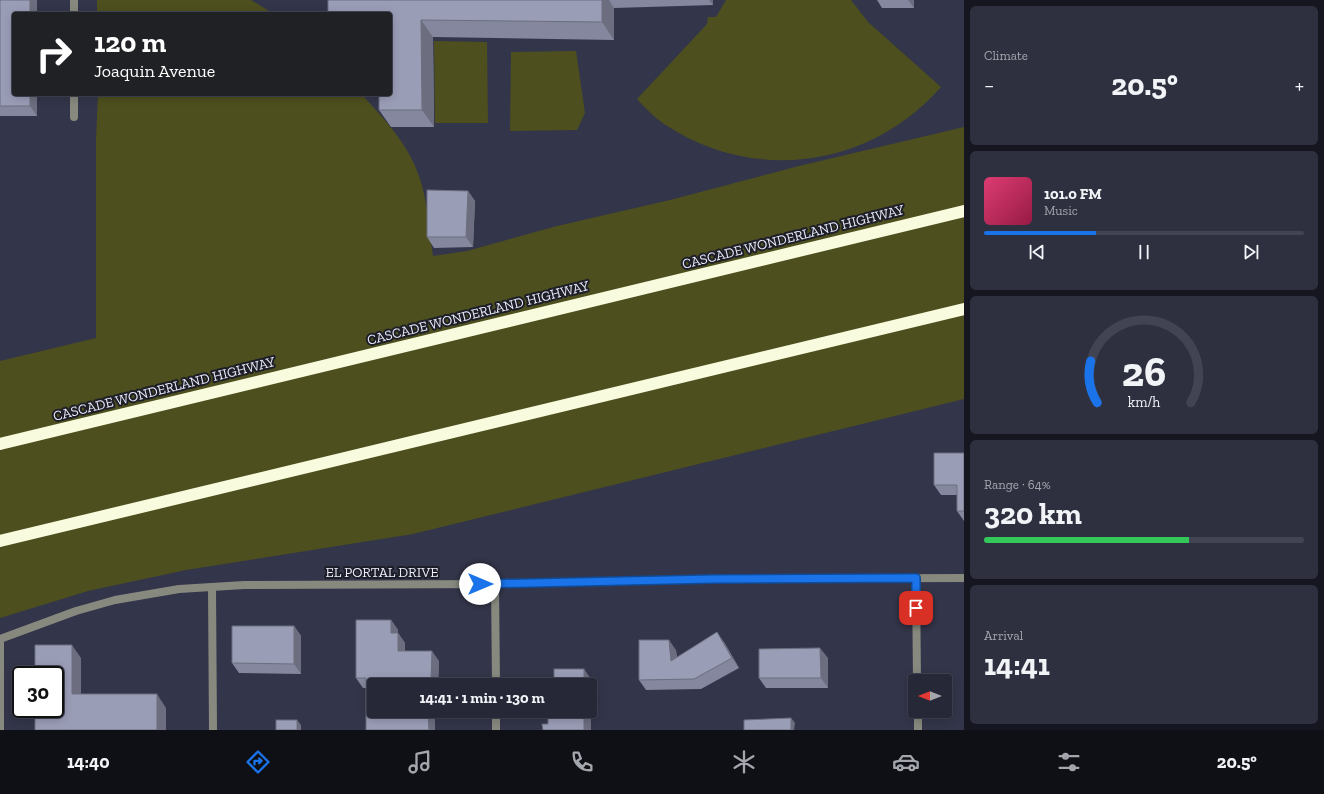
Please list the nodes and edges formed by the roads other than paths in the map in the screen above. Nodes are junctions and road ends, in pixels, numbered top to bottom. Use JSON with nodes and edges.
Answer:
{"nodes":[{"id":1,"x":74,"y":0,"type":"edge"},
{"id":2,"x":74,"y":12,"type":"edge"},
{"id":3,"x":74,"y":96,"type":"edge"},
{"id":4,"x":74,"y":117,"type":"dead end"},
{"id":5,"x":964,"y":211,"type":"edge"},
{"id":6,"x":964,"y":309,"type":"edge"},
{"id":7,"x":0,"y":444,"type":"edge"},
{"id":8,"x":0,"y":541,"type":"edge"},
{"id":9,"x":916,"y":578,"type":"junction"},
{"id":10,"x":964,"y":578,"type":"edge"},
{"id":11,"x":495,"y":584,"type":"junction"},
{"id":12,"x":212,"y":587,"type":"junction"},
{"id":13,"x":0,"y":639,"type":"edge"},
{"id":14,"x":918,"y":674,"type":"edge"},
{"id":15,"x":496,"y":678,"type":"edge"},
{"id":16,"x":496,"y":718,"type":"edge"},
{"id":17,"x":918,"y":718,"type":"edge"},
{"id":18,"x":0,"y":730,"type":"edge"},
{"id":19,"x":213,"y":730,"type":"edge"},
{"id":20,"x":496,"y":730,"type":"edge"},
{"id":21,"x":918,"y":730,"type":"edge"}],
"edges":[{"from":1,"to":2,"type":"street"},
{"from":3,"to":4,"type":"street"},
{"from":5,"to":7,"type":"highway","name":"CASCADE WONDERLAND HIGHWAY"},
{"from":6,"to":8,"type":"highway"},
{"from":9,"to":10,"type":"street","name":"EL PORTAL DRIVE"},
{"from":9,"to":11,"type":"street","name":"EL PORTAL DRIVE"},
{"from":9,"to":14,"type":"street"},
{"from":11,"to":12,"type":"street","name":"EL PORTAL DRIVE"},
{"from":11,"to":15,"type":"street"},
{"from":12,"to":13,"type":"street","name":"EL PORTAL DRIVE"},
{"from":12,"to":19,"type":"street"},
{"from":13,"to":18,"type":"street"},
{"from":16,"to":20,"type":"street"},
{"from":17,"to":21,"type":"street"}]}
